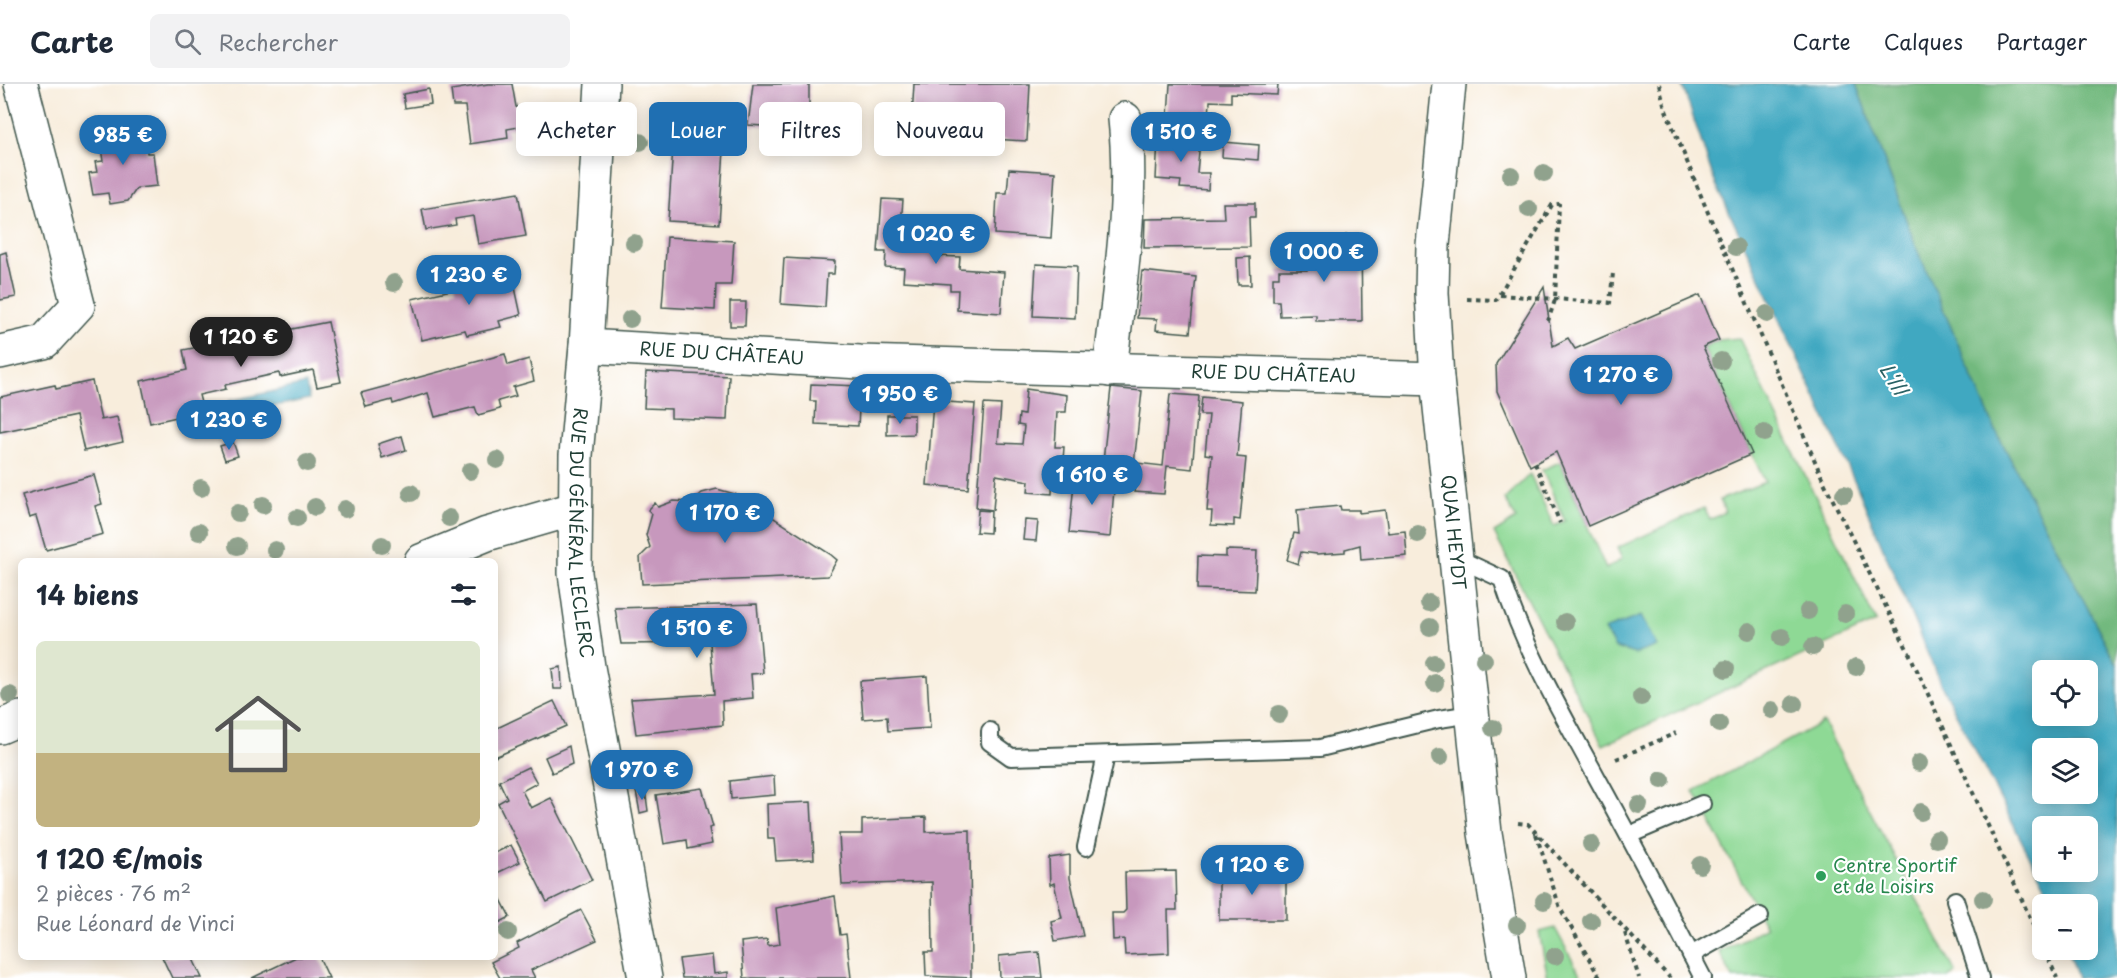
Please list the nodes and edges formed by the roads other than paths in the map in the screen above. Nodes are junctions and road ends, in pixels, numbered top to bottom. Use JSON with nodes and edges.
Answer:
{"nodes":[{"id":1,"x":21,"y":84,"type":"edge"},
{"id":2,"x":602,"y":84,"type":"edge"},
{"id":3,"x":1449,"y":84,"type":"edge"},
{"id":4,"x":1125,"y":119,"type":"dead end"},
{"id":5,"x":586,"y":346,"type":"junction"},
{"id":6,"x":0,"y":352,"type":"edge"},
{"id":7,"x":1110,"y":370,"type":"junction"},
{"id":8,"x":1437,"y":379,"type":"junction"},
{"id":9,"x":574,"y":509,"type":"junction"},
{"id":10,"x":1455,"y":557,"type":"junction"},
{"id":11,"x":428,"y":558,"type":"edge"},
{"id":12,"x":1472,"y":714,"type":"junction"},
{"id":13,"x":18,"y":719,"type":"edge"},
{"id":14,"x":0,"y":727,"type":"edge"},
{"id":15,"x":990,"y":731,"type":"dead end"},
{"id":16,"x":1106,"y":755,"type":"junction"},
{"id":17,"x":1702,"y":804,"type":"dead end"},
{"id":18,"x":1629,"y":835,"type":"junction"},
{"id":19,"x":1086,"y":847,"type":"dead end"},
{"id":20,"x":1955,"y":900,"type":"dead end"},
{"id":21,"x":1760,"y":916,"type":"dead end"},
{"id":22,"x":1691,"y":955,"type":"junction"},
{"id":23,"x":645,"y":978,"type":"edge"},
{"id":24,"x":1509,"y":978,"type":"edge"},
{"id":25,"x":1703,"y":978,"type":"edge"},
{"id":26,"x":1980,"y":978,"type":"edge"}],
"edges":[{"from":1,"to":6,"type":"street"},
{"from":2,"to":5,"type":"street","name":"RUE DU GÉNÉRAL LECLERC"},
{"from":3,"to":8,"type":"street","name":"QUAI HEYDT"},
{"from":4,"to":7,"type":"street"},
{"from":5,"to":7,"type":"street","name":"RUE DU CHÂTEAU"},
{"from":5,"to":9,"type":"street","name":"RUE DU GÉNÉRAL LECLERC"},
{"from":7,"to":8,"type":"street","name":"RUE DU CHÂTEAU"},
{"from":8,"to":10,"type":"street","name":"QUAI HEYDT"},
{"from":9,"to":11,"type":"street"},
{"from":9,"to":23,"type":"street","name":"RUE DU GÉNÉRAL LECLERC"},
{"from":10,"to":12,"type":"street","name":"QUAI HEYDT"},
{"from":10,"to":18,"type":"lane"},
{"from":12,"to":16,"type":"lane"},
{"from":12,"to":24,"type":"street","name":"QUAI HEYDT"},
{"from":13,"to":14,"type":"street"},
{"from":15,"to":16,"type":"lane"},
{"from":16,"to":19,"type":"lane"},
{"from":17,"to":18,"type":"lane"},
{"from":18,"to":22,"type":"lane"},
{"from":20,"to":26,"type":"lane"},
{"from":21,"to":22,"type":"lane"},
{"from":22,"to":25,"type":"lane"}]}
